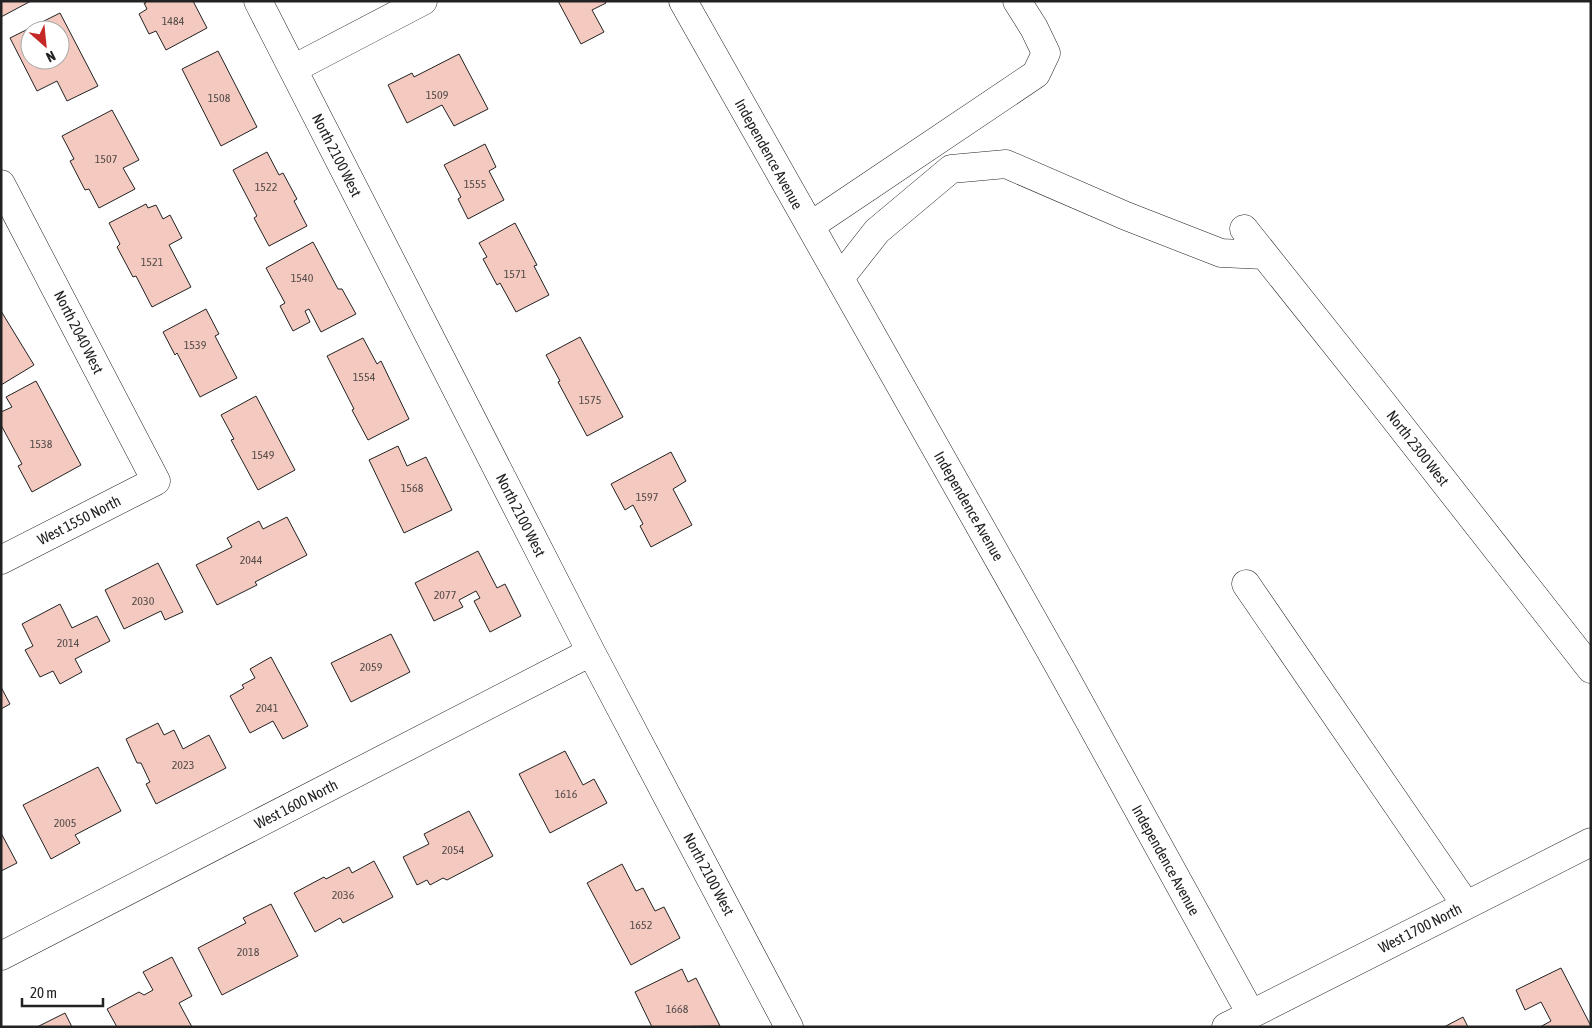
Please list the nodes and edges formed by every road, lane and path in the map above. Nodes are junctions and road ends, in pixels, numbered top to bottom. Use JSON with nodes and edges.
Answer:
{"nodes":[{"id":1,"x":258,"y":1,"type":"edge"},
{"id":2,"x":423,"y":1,"type":"edge"},
{"id":3,"x":683,"y":1,"type":"edge"},
{"id":4,"x":1016,"y":1,"type":"edge"},
{"id":5,"x":293,"y":69,"type":"junction"},
{"id":6,"x":1,"y":184,"type":"edge"},
{"id":7,"x":810,"y":226,"type":"junction"},
{"id":8,"x":1244,"y":229,"type":"dead end"},
{"id":9,"x":1264,"y":255,"type":"junction"},
{"id":10,"x":840,"y":278,"type":"junction"},
{"id":11,"x":156,"y":481,"type":"joint"},
{"id":12,"x":1,"y":560,"type":"edge"},
{"id":13,"x":1246,"y":584,"type":"dead end"},
{"id":14,"x":592,"y":652,"type":"junction"},
{"id":15,"x":1591,"y":669,"type":"edge"},
{"id":16,"x":1591,"y":842,"type":"edge"},
{"id":17,"x":1466,"y":905,"type":"junction"},
{"id":18,"x":1,"y":956,"type":"edge"},
{"id":19,"x":1250,"y":1014,"type":"junction"},
{"id":20,"x":789,"y":1027,"type":"edge"},
{"id":21,"x":1226,"y":1027,"type":"edge"}],
"edges":[{"from":1,"to":5,"type":"street","name":"North 2100 West"},
{"from":2,"to":5,"type":"street"},
{"from":3,"to":7,"type":"street","name":"Independence Avenue"},
{"from":4,"to":7,"type":"street"},
{"from":5,"to":14,"type":"street","name":"North 2100 West"},
{"from":6,"to":11,"type":"street","name":"North 2040 West"},
{"from":7,"to":10,"type":"street","name":"Independence Avenue"},
{"from":8,"to":9,"type":"street","name":"North 2300 West"},
{"from":9,"to":10,"type":"street"},
{"from":9,"to":15,"type":"street","name":"North 2300 West"},
{"from":10,"to":19,"type":"street","name":"Independence Avenue"},
{"from":11,"to":12,"type":"street","name":"West 1550 North"},
{"from":13,"to":17,"type":"street"},
{"from":14,"to":18,"type":"street","name":"West 1600 North"},
{"from":14,"to":20,"type":"street","name":"North 2100 West"},
{"from":16,"to":17,"type":"street","name":"West 1700 North"},
{"from":17,"to":19,"type":"street","name":"West 1700 North"},
{"from":19,"to":21,"type":"street","name":"West 1700 North"}]}
